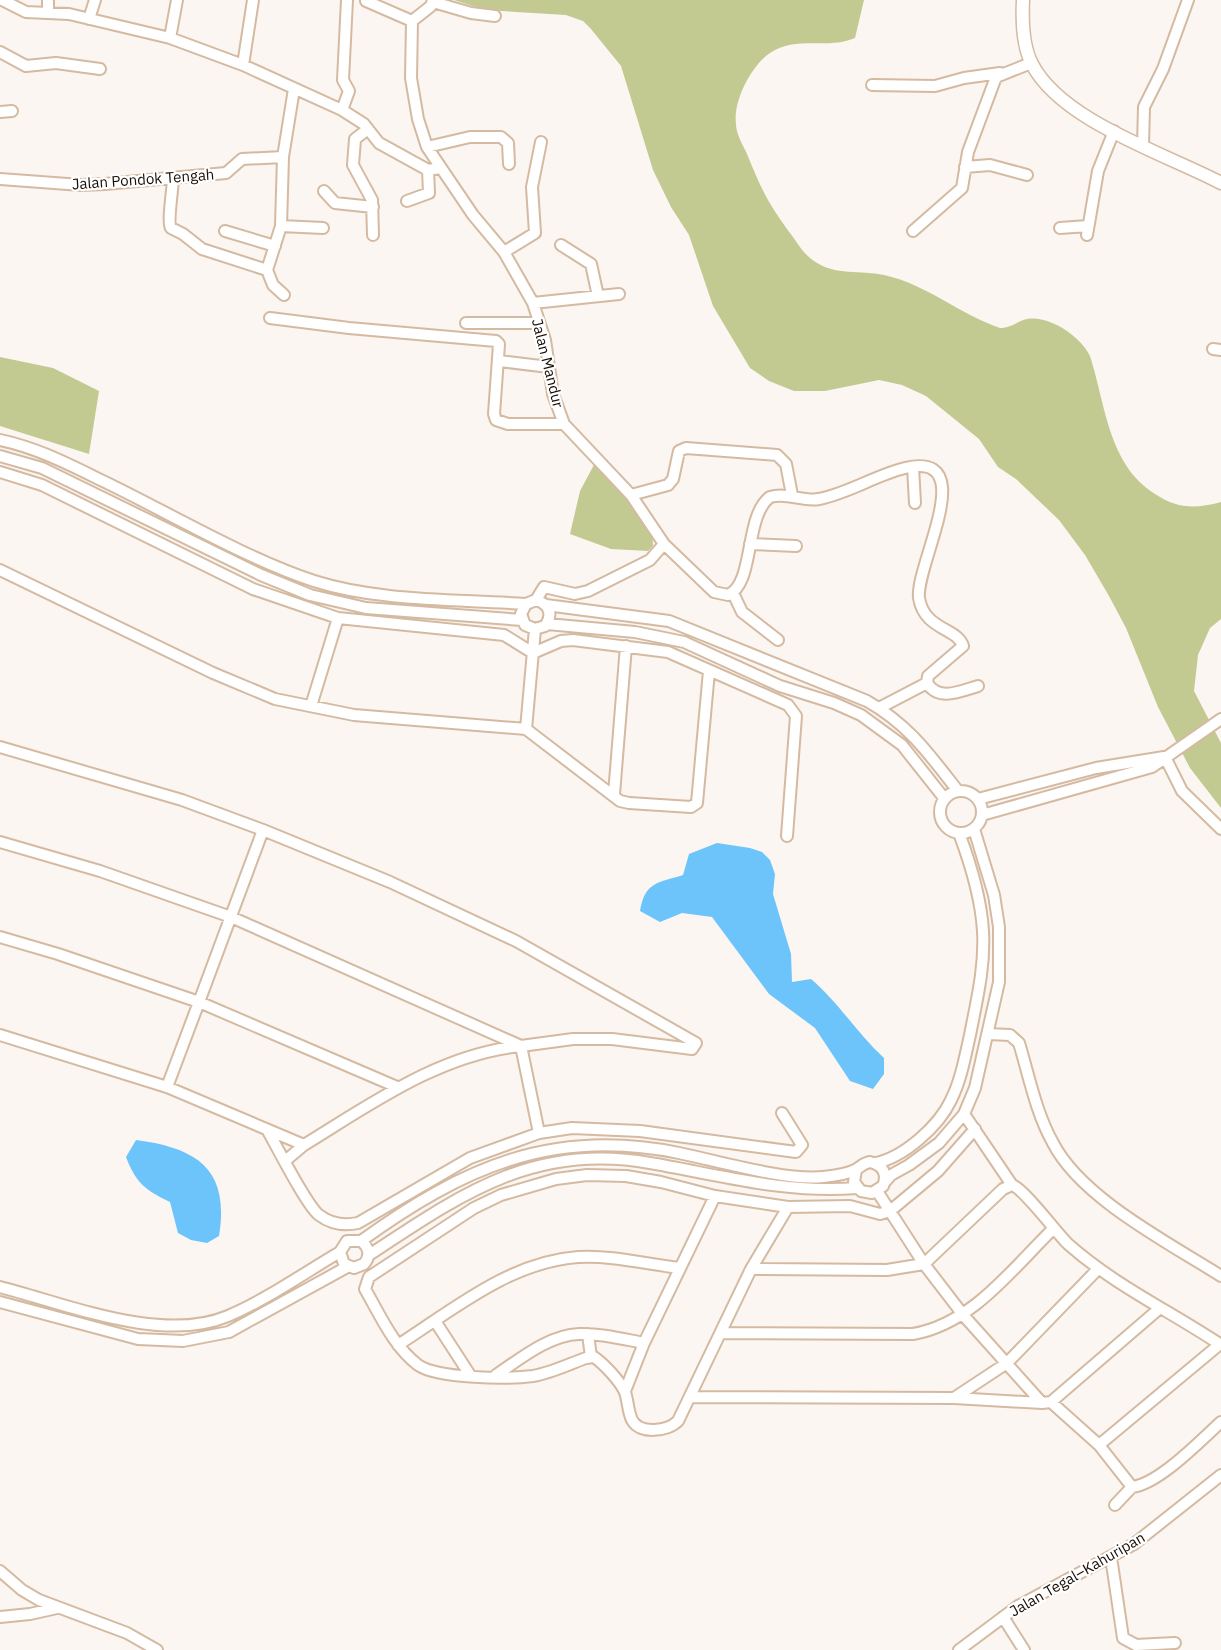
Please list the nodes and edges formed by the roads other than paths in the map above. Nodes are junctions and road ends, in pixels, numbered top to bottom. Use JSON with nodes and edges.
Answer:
{"nodes":[{"id":1,"x":2,"y":0,"type":"edge"},
{"id":2,"x":48,"y":0,"type":"edge"},
{"id":3,"x":95,"y":0,"type":"edge"},
{"id":4,"x":177,"y":0,"type":"edge"},
{"id":5,"x":253,"y":0,"type":"edge"},
{"id":6,"x":346,"y":0,"type":"edge"},
{"id":7,"x":1023,"y":0,"type":"edge"},
{"id":8,"x":1188,"y":0,"type":"edge"},
{"id":9,"x":366,"y":1,"type":"edge"},
{"id":10,"x":433,"y":1,"type":"edge"},
{"id":11,"x":48,"y":12,"type":"junction"},
{"id":12,"x":495,"y":16,"type":"dead end"},
{"id":13,"x":89,"y":19,"type":"junction"},
{"id":14,"x":412,"y":21,"type":"junction"},
{"id":15,"x":170,"y":38,"type":"junction"},
{"id":16,"x":0,"y":52,"type":"edge"},
{"id":17,"x":1031,"y":63,"type":"junction"},
{"id":18,"x":243,"y":65,"type":"junction"},
{"id":19,"x":100,"y":69,"type":"dead end"},
{"id":20,"x":1001,"y":73,"type":"junction"},
{"id":21,"x":872,"y":85,"type":"dead end"},
{"id":22,"x":294,"y":89,"type":"junction"},
{"id":23,"x":342,"y":110,"type":"junction"},
{"id":24,"x":12,"y":111,"type":"dead end"},
{"id":25,"x":0,"y":112,"type":"edge"},
{"id":26,"x":368,"y":129,"type":"junction"},
{"id":27,"x":1114,"y":131,"type":"junction"},
{"id":28,"x":541,"y":142,"type":"dead end"},
{"id":29,"x":1143,"y":145,"type":"junction"},
{"id":30,"x":427,"y":147,"type":"junction"},
{"id":31,"x":283,"y":157,"type":"junction"},
{"id":32,"x":509,"y":164,"type":"dead end"},
{"id":33,"x":965,"y":167,"type":"junction"},
{"id":34,"x":441,"y":168,"type":"junction"},
{"id":35,"x":428,"y":170,"type":"junction"},
{"id":36,"x":1027,"y":175,"type":"dead end"},
{"id":37,"x":0,"y":178,"type":"edge"},
{"id":38,"x":173,"y":178,"type":"junction"},
{"id":39,"x":1221,"y":183,"type":"edge"},
{"id":40,"x":324,"y":191,"type":"dead end"},
{"id":41,"x":406,"y":201,"type":"dead end"},
{"id":42,"x":373,"y":207,"type":"junction"},
{"id":43,"x":281,"y":226,"type":"junction"},
{"id":44,"x":323,"y":228,"type":"dead end"},
{"id":45,"x":1060,"y":228,"type":"dead end"},
{"id":46,"x":225,"y":231,"type":"dead end"},
{"id":47,"x":913,"y":231,"type":"dead end"},
{"id":48,"x":373,"y":235,"type":"dead end"},
{"id":49,"x":561,"y":245,"type":"dead end"},
{"id":50,"x":275,"y":246,"type":"junction"},
{"id":51,"x":504,"y":252,"type":"junction"},
{"id":52,"x":267,"y":270,"type":"junction"},
{"id":53,"x":618,"y":294,"type":"dead end"},
{"id":54,"x":284,"y":295,"type":"dead end"},
{"id":55,"x":597,"y":296,"type":"junction"},
{"id":56,"x":533,"y":303,"type":"junction"},
{"id":57,"x":270,"y":318,"type":"dead end"},
{"id":58,"x":466,"y":323,"type":"dead end"},
{"id":59,"x":539,"y":323,"type":"junction"},
{"id":60,"x":499,"y":361,"type":"junction"},
{"id":61,"x":549,"y":367,"type":"junction"},
{"id":62,"x":564,"y":424,"type":"junction"},
{"id":63,"x":0,"y":440,"type":"edge"},
{"id":64,"x":0,"y":456,"type":"edge"},
{"id":65,"x":913,"y":467,"type":"junction"},
{"id":66,"x":0,"y":472,"type":"edge"},
{"id":67,"x":631,"y":495,"type":"junction"},
{"id":68,"x":792,"y":495,"type":"junction"},
{"id":69,"x":915,"y":503,"type":"dead end"},
{"id":70,"x":664,"y":544,"type":"junction"},
{"id":71,"x":750,"y":544,"type":"junction"},
{"id":72,"x":796,"y":546,"type":"dead end"},
{"id":73,"x":0,"y":570,"type":"edge"},
{"id":74,"x":733,"y":593,"type":"junction"},
{"id":75,"x":536,"y":603,"type":"junction"},
{"id":76,"x":338,"y":618,"type":"junction"},
{"id":77,"x":522,"y":620,"type":"junction"},
{"id":78,"x":547,"y":624,"type":"junction"},
{"id":79,"x":535,"y":629,"type":"junction"},
{"id":80,"x":778,"y":640,"type":"dead end"},
{"id":81,"x":626,"y":646,"type":"junction"},
{"id":82,"x":533,"y":653,"type":"junction"},
{"id":83,"x":709,"y":671,"type":"junction"},
{"id":84,"x":927,"y":684,"type":"junction"},
{"id":85,"x":978,"y":686,"type":"dead end"},
{"id":86,"x":311,"y":706,"type":"junction"},
{"id":87,"x":879,"y":708,"type":"junction"},
{"id":88,"x":1221,"y":720,"type":"edge"},
{"id":89,"x":526,"y":729,"type":"junction"},
{"id":90,"x":0,"y":747,"type":"edge"},
{"id":91,"x":1165,"y":757,"type":"junction"},
{"id":92,"x":958,"y":791,"type":"junction"},
{"id":93,"x":614,"y":794,"type":"junction"},
{"id":94,"x":944,"y":798,"type":"junction"},
{"id":95,"x":978,"y":799,"type":"junction"},
{"id":96,"x":982,"y":815,"type":"junction"},
{"id":97,"x":974,"y":829,"type":"junction"},
{"id":98,"x":1221,"y":829,"type":"edge"},
{"id":99,"x":263,"y":830,"type":"junction"},
{"id":100,"x":959,"y":833,"type":"junction"},
{"id":101,"x":787,"y":836,"type":"dead end"},
{"id":102,"x":0,"y":842,"type":"edge"},
{"id":103,"x":231,"y":917,"type":"junction"},
{"id":104,"x":0,"y":937,"type":"edge"},
{"id":105,"x":199,"y":1002,"type":"junction"},
{"id":106,"x":988,"y":1034,"type":"junction"},
{"id":107,"x":0,"y":1035,"type":"edge"},
{"id":108,"x":521,"y":1046,"type":"junction"},
{"id":109,"x":167,"y":1087,"type":"junction"},
{"id":110,"x":397,"y":1087,"type":"junction"},
{"id":111,"x":782,"y":1113,"type":"dead end"},
{"id":112,"x":964,"y":1114,"type":"junction"},
{"id":113,"x":975,"y":1129,"type":"junction"},
{"id":114,"x":268,"y":1131,"type":"junction"},
{"id":115,"x":539,"y":1133,"type":"junction"},
{"id":116,"x":304,"y":1145,"type":"junction"},
{"id":117,"x":285,"y":1161,"type":"junction"},
{"id":118,"x":876,"y":1163,"type":"junction"},
{"id":119,"x":856,"y":1170,"type":"junction"},
{"id":120,"x":1012,"y":1185,"type":"junction"},
{"id":121,"x":881,"y":1187,"type":"junction"},
{"id":122,"x":857,"y":1188,"type":"junction"},
{"id":123,"x":715,"y":1196,"type":"junction"},
{"id":124,"x":788,"y":1207,"type":"junction"},
{"id":125,"x":893,"y":1215,"type":"junction"},
{"id":126,"x":342,"y":1225,"type":"junction"},
{"id":127,"x":1053,"y":1230,"type":"junction"},
{"id":128,"x":361,"y":1241,"type":"junction"},
{"id":129,"x":342,"y":1248,"type":"junction"},
{"id":130,"x":369,"y":1255,"type":"junction"},
{"id":131,"x":924,"y":1264,"type":"junction"},
{"id":132,"x":347,"y":1267,"type":"junction"},
{"id":133,"x":679,"y":1268,"type":"junction"},
{"id":134,"x":751,"y":1269,"type":"junction"},
{"id":135,"x":1097,"y":1270,"type":"junction"},
{"id":136,"x":1221,"y":1276,"type":"edge"},
{"id":137,"x":0,"y":1287,"type":"edge"},
{"id":138,"x":0,"y":1302,"type":"edge"},
{"id":139,"x":1160,"y":1308,"type":"junction"},
{"id":140,"x":963,"y":1316,"type":"junction"},
{"id":141,"x":435,"y":1321,"type":"junction"},
{"id":142,"x":721,"y":1333,"type":"junction"},
{"id":143,"x":588,"y":1334,"type":"junction"},
{"id":144,"x":644,"y":1343,"type":"junction"},
{"id":145,"x":1220,"y":1344,"type":"edge"},
{"id":146,"x":398,"y":1345,"type":"junction"},
{"id":147,"x":591,"y":1357,"type":"junction"},
{"id":148,"x":1007,"y":1363,"type":"junction"},
{"id":149,"x":470,"y":1375,"type":"junction"},
{"id":150,"x":496,"y":1376,"type":"junction"},
{"id":151,"x":625,"y":1391,"type":"junction"},
{"id":152,"x":690,"y":1397,"type":"junction"},
{"id":153,"x":954,"y":1398,"type":"junction"},
{"id":154,"x":1046,"y":1402,"type":"junction"},
{"id":155,"x":1221,"y":1422,"type":"edge"},
{"id":156,"x":1099,"y":1445,"type":"junction"},
{"id":157,"x":1221,"y":1475,"type":"edge"},
{"id":158,"x":1132,"y":1487,"type":"junction"},
{"id":159,"x":1115,"y":1505,"type":"dead end"},
{"id":160,"x":1111,"y":1557,"type":"junction"},
{"id":161,"x":0,"y":1571,"type":"edge"},
{"id":162,"x":57,"y":1608,"type":"junction"},
{"id":163,"x":0,"y":1617,"type":"edge"},
{"id":164,"x":1003,"y":1617,"type":"junction"},
{"id":165,"x":1175,"y":1643,"type":"dead end"},
{"id":166,"x":157,"y":1650,"type":"edge"},
{"id":167,"x":959,"y":1650,"type":"edge"},
{"id":168,"x":1024,"y":1650,"type":"edge"}],
"edges":[{"from":1,"to":11,"type":"street"},
{"from":2,"to":11,"type":"street"},
{"from":3,"to":13,"type":"street"},
{"from":4,"to":15,"type":"street"},
{"from":5,"to":18,"type":"street"},
{"from":6,"to":23,"type":"street"},
{"from":7,"to":17,"type":"main road"},
{"from":8,"to":29,"type":"street"},
{"from":9,"to":14,"type":"street"},
{"from":10,"to":12,"type":"street"},
{"from":10,"to":14,"type":"street"},
{"from":11,"to":13,"type":"street"},
{"from":13,"to":15,"type":"street"},
{"from":14,"to":30,"type":"street","name":"Jalan Mandur"},
{"from":15,"to":18,"type":"street"},
{"from":16,"to":19,"type":"street"},
{"from":17,"to":20,"type":"street"},
{"from":17,"to":27,"type":"main road"},
{"from":18,"to":22,"type":"street"},
{"from":20,"to":21,"type":"street"},
{"from":20,"to":33,"type":"street"},
{"from":22,"to":23,"type":"street"},
{"from":22,"to":31,"type":"street"},
{"from":23,"to":26,"type":"street"},
{"from":24,"to":25,"type":"street"},
{"from":26,"to":35,"type":"street"},
{"from":26,"to":42,"type":"street"},
{"from":27,"to":29,"type":"main road"},
{"from":27,"to":45,"type":"street"},
{"from":28,"to":51,"type":"street"},
{"from":29,"to":39,"type":"main road"},
{"from":30,"to":32,"type":"street"},
{"from":30,"to":34,"type":"street","name":"Jalan Mandur"},
{"from":31,"to":38,"type":"street","name":"Jalan Pondok Tengah"},
{"from":31,"to":43,"type":"street"},
{"from":33,"to":36,"type":"street"},
{"from":33,"to":47,"type":"street"},
{"from":34,"to":35,"type":"street"},
{"from":34,"to":51,"type":"street","name":"Jalan Mandur"},
{"from":35,"to":41,"type":"street"},
{"from":37,"to":38,"type":"street","name":"Jalan Pondok Tengah"},
{"from":38,"to":52,"type":"street"},
{"from":40,"to":42,"type":"street"},
{"from":42,"to":48,"type":"street"},
{"from":43,"to":44,"type":"street"},
{"from":43,"to":50,"type":"street"},
{"from":46,"to":50,"type":"street"},
{"from":49,"to":55,"type":"street"},
{"from":50,"to":52,"type":"street"},
{"from":51,"to":56,"type":"street","name":"Jalan Mandur"},
{"from":52,"to":54,"type":"street"},
{"from":53,"to":55,"type":"street"},
{"from":55,"to":56,"type":"street"},
{"from":56,"to":59,"type":"street","name":"Jalan Mandur"},
{"from":57,"to":60,"type":"street"},
{"from":58,"to":59,"type":"street"},
{"from":59,"to":61,"type":"street","name":"Jalan Mandur"},
{"from":60,"to":61,"type":"street"},
{"from":60,"to":62,"type":"street"},
{"from":61,"to":62,"type":"street","name":"Jalan Mandur"},
{"from":62,"to":67,"type":"street","name":"Jalan Mandur"},
{"from":63,"to":75,"type":"street"},
{"from":64,"to":77,"type":"street"},
{"from":65,"to":68,"type":"street"},
{"from":65,"to":69,"type":"street"},
{"from":65,"to":84,"type":"street"},
{"from":66,"to":76,"type":"street"},
{"from":67,"to":68,"type":"street"},
{"from":67,"to":70,"type":"street","name":"Jalan Mandur"},
{"from":68,"to":71,"type":"street"},
{"from":70,"to":74,"type":"street","name":"Jalan Mandur"},
{"from":70,"to":75,"type":"street"},
{"from":71,"to":72,"type":"street"},
{"from":71,"to":74,"type":"street"},
{"from":73,"to":86,"type":"street"},
{"from":74,"to":80,"type":"street"},
{"from":75,"to":77,"type":"street"},
{"from":75,"to":78,"type":"street"},
{"from":75,"to":87,"type":"street"},
{"from":76,"to":82,"type":"street"},
{"from":76,"to":86,"type":"street"},
{"from":77,"to":79,"type":"street"},
{"from":78,"to":79,"type":"street"},
{"from":78,"to":94,"type":"street"},
{"from":79,"to":82,"type":"street"},
{"from":81,"to":82,"type":"street"},
{"from":81,"to":83,"type":"street"},
{"from":81,"to":93,"type":"street"},
{"from":82,"to":89,"type":"street"},
{"from":83,"to":93,"type":"street"},
{"from":83,"to":101,"type":"street"},
{"from":84,"to":85,"type":"street"},
{"from":84,"to":87,"type":"street"},
{"from":86,"to":89,"type":"street"},
{"from":87,"to":92,"type":"street"},
{"from":88,"to":91,"type":"street"},
{"from":89,"to":93,"type":"street"},
{"from":90,"to":99,"type":"street"},
{"from":91,"to":95,"type":"street"},
{"from":91,"to":96,"type":"street"},
{"from":91,"to":98,"type":"street"},
{"from":92,"to":94,"type":"street"},
{"from":92,"to":95,"type":"street"},
{"from":94,"to":100,"type":"street"},
{"from":95,"to":96,"type":"street"},
{"from":96,"to":97,"type":"street"},
{"from":97,"to":100,"type":"street"},
{"from":97,"to":106,"type":"street"},
{"from":99,"to":103,"type":"street"},
{"from":99,"to":108,"type":"street"},
{"from":100,"to":118,"type":"street"},
{"from":102,"to":103,"type":"street"},
{"from":103,"to":105,"type":"street"},
{"from":103,"to":108,"type":"street"},
{"from":104,"to":105,"type":"street"},
{"from":105,"to":109,"type":"street"},
{"from":105,"to":110,"type":"street"},
{"from":106,"to":112,"type":"street"},
{"from":106,"to":136,"type":"street"},
{"from":107,"to":109,"type":"street"},
{"from":108,"to":110,"type":"street"},
{"from":108,"to":115,"type":"street"},
{"from":109,"to":114,"type":"street"},
{"from":110,"to":116,"type":"street"},
{"from":111,"to":115,"type":"street"},
{"from":112,"to":113,"type":"street"},
{"from":112,"to":121,"type":"street"},
{"from":113,"to":120,"type":"street"},
{"from":113,"to":125,"type":"street"},
{"from":114,"to":116,"type":"street"},
{"from":114,"to":117,"type":"street"},
{"from":115,"to":126,"type":"street"},
{"from":116,"to":117,"type":"street"},
{"from":117,"to":126,"type":"street"},
{"from":118,"to":119,"type":"street"},
{"from":118,"to":121,"type":"street"},
{"from":119,"to":122,"type":"street"},
{"from":119,"to":128,"type":"street"},
{"from":120,"to":127,"type":"street"},
{"from":120,"to":131,"type":"street"},
{"from":121,"to":122,"type":"street"},
{"from":121,"to":125,"type":"street"},
{"from":122,"to":130,"type":"street"},
{"from":123,"to":124,"type":"street"},
{"from":123,"to":133,"type":"street"},
{"from":123,"to":146,"type":"street"},
{"from":124,"to":125,"type":"street"},
{"from":124,"to":134,"type":"street"},
{"from":125,"to":131,"type":"street"},
{"from":126,"to":129,"type":"street"},
{"from":127,"to":135,"type":"street"},
{"from":127,"to":140,"type":"street"},
{"from":128,"to":129,"type":"street"},
{"from":128,"to":130,"type":"street"},
{"from":129,"to":132,"type":"street"},
{"from":129,"to":137,"type":"street"},
{"from":130,"to":132,"type":"street"},
{"from":131,"to":134,"type":"street"},
{"from":131,"to":140,"type":"street"},
{"from":132,"to":138,"type":"street"},
{"from":133,"to":141,"type":"street"},
{"from":133,"to":144,"type":"street"},
{"from":134,"to":142,"type":"street"},
{"from":135,"to":139,"type":"street"},
{"from":135,"to":148,"type":"street"},
{"from":139,"to":145,"type":"street"},
{"from":139,"to":154,"type":"street"},
{"from":140,"to":142,"type":"street"},
{"from":140,"to":148,"type":"street"},
{"from":141,"to":146,"type":"street"},
{"from":141,"to":149,"type":"street"},
{"from":142,"to":152,"type":"street"},
{"from":143,"to":144,"type":"street"},
{"from":143,"to":147,"type":"street"},
{"from":143,"to":150,"type":"street"},
{"from":144,"to":151,"type":"street"},
{"from":145,"to":156,"type":"street"},
{"from":146,"to":149,"type":"street"},
{"from":147,"to":150,"type":"street"},
{"from":147,"to":151,"type":"street"},
{"from":148,"to":153,"type":"street"},
{"from":148,"to":154,"type":"street"},
{"from":149,"to":150,"type":"street"},
{"from":151,"to":152,"type":"street"},
{"from":152,"to":153,"type":"street"},
{"from":153,"to":154,"type":"street"},
{"from":154,"to":156,"type":"street"},
{"from":155,"to":158,"type":"street"},
{"from":156,"to":158,"type":"street"},
{"from":157,"to":160,"type":"street","name":"Jalan Tegal–Kahuripan"},
{"from":158,"to":159,"type":"street"},
{"from":160,"to":164,"type":"street","name":"Jalan Tegal–Kahuripan"},
{"from":160,"to":165,"type":"street"},
{"from":161,"to":162,"type":"street"},
{"from":162,"to":163,"type":"street"},
{"from":162,"to":166,"type":"street"},
{"from":164,"to":167,"type":"street","name":"Jalan Tegal–Kahuripan"},
{"from":164,"to":168,"type":"street"}]}
